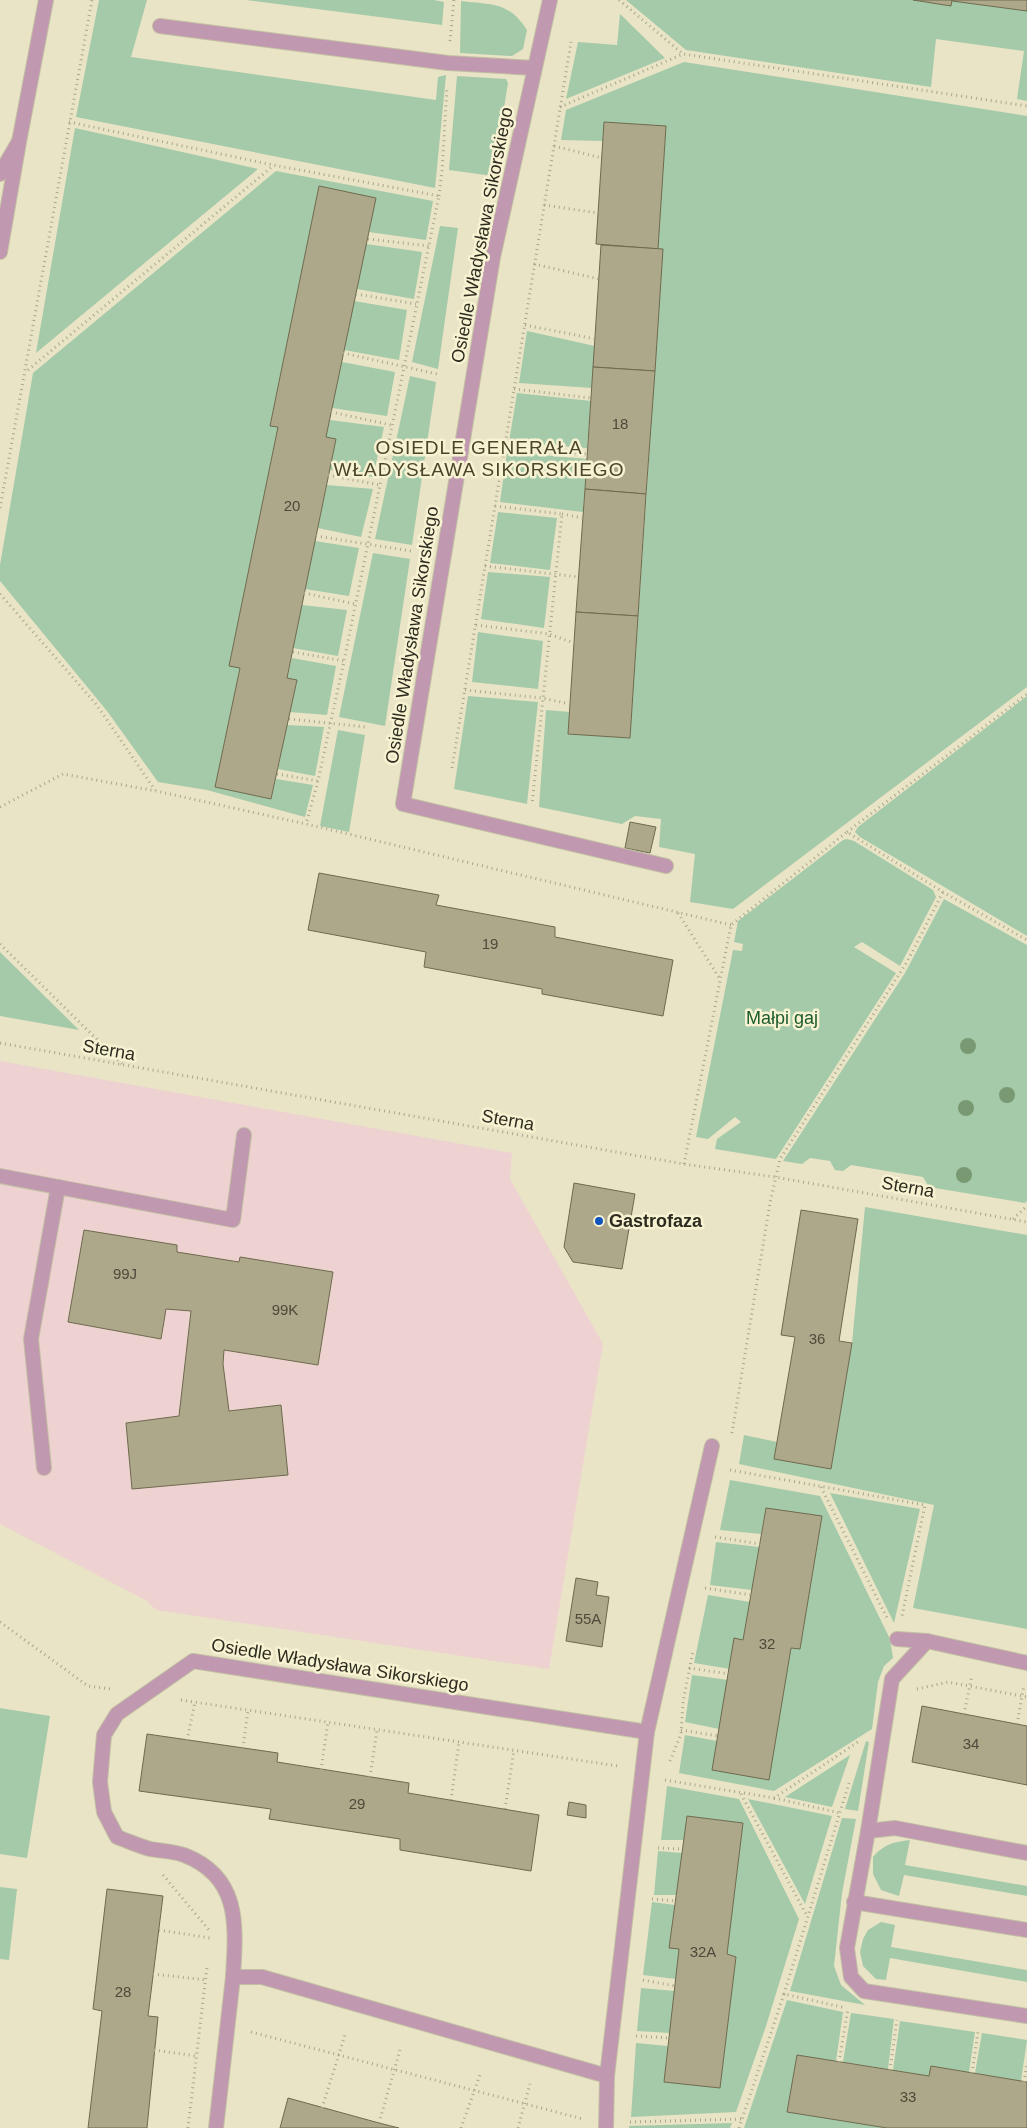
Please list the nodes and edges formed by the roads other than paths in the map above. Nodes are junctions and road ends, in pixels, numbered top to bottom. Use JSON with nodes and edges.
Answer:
{"nodes":[{"id":1,"x":46,"y":0,"type":"edge"},
{"id":2,"x":550,"y":0,"type":"edge"},
{"id":3,"x":160,"y":26,"type":"dead end"},
{"id":4,"x":534,"y":68,"type":"junction"},
{"id":5,"x":19,"y":142,"type":"junction"},
{"id":6,"x":0,"y":174,"type":"edge"},
{"id":7,"x":0,"y":252,"type":"edge"},
{"id":8,"x":666,"y":866,"type":"dead end"},
{"id":9,"x":244,"y":1135,"type":"dead end"},
{"id":10,"x":0,"y":1176,"type":"edge"},
{"id":11,"x":58,"y":1187,"type":"junction"},
{"id":12,"x":712,"y":1446,"type":"dead end"},
{"id":13,"x":44,"y":1468,"type":"dead end"},
{"id":14,"x":897,"y":1639,"type":"road end"},
{"id":15,"x":927,"y":1641,"type":"junction"},
{"id":16,"x":1027,"y":1663,"type":"edge"},
{"id":17,"x":647,"y":1732,"type":"junction"},
{"id":18,"x":868,"y":1831,"type":"junction"},
{"id":19,"x":1027,"y":1853,"type":"edge"},
{"id":20,"x":854,"y":1902,"type":"junction"},
{"id":21,"x":1027,"y":1930,"type":"edge"},
{"id":22,"x":233,"y":1977,"type":"junction"},
{"id":23,"x":1027,"y":2016,"type":"edge"},
{"id":24,"x":607,"y":2076,"type":"junction"},
{"id":25,"x":216,"y":2128,"type":"edge"},
{"id":26,"x":606,"y":2128,"type":"edge"}],
"edges":[{"from":1,"to":5,"type":"street"},
{"from":2,"to":4,"type":"street","name":"Osiedle Władysława Sikorskiego"},
{"from":3,"to":4,"type":"street"},
{"from":4,"to":8,"type":"street","name":"Osiedle Władysława Sikorskiego"},
{"from":5,"to":6,"type":"street"},
{"from":5,"to":7,"type":"street"},
{"from":9,"to":11,"type":"street"},
{"from":10,"to":11,"type":"street"},
{"from":11,"to":13,"type":"street"},
{"from":12,"to":17,"type":"street"},
{"from":14,"to":15,"type":"street"},
{"from":15,"to":16,"type":"street"},
{"from":15,"to":18,"type":"street"},
{"from":17,"to":22,"type":"street","name":"Osiedle Władysława Sikorskiego"},
{"from":17,"to":24,"type":"street"},
{"from":18,"to":19,"type":"street"},
{"from":18,"to":20,"type":"street"},
{"from":20,"to":21,"type":"street"},
{"from":20,"to":23,"type":"street"},
{"from":22,"to":24,"type":"street"},
{"from":22,"to":25,"type":"street","name":"Osiedle Władysława Sikorskiego"},
{"from":24,"to":26,"type":"street"}]}
